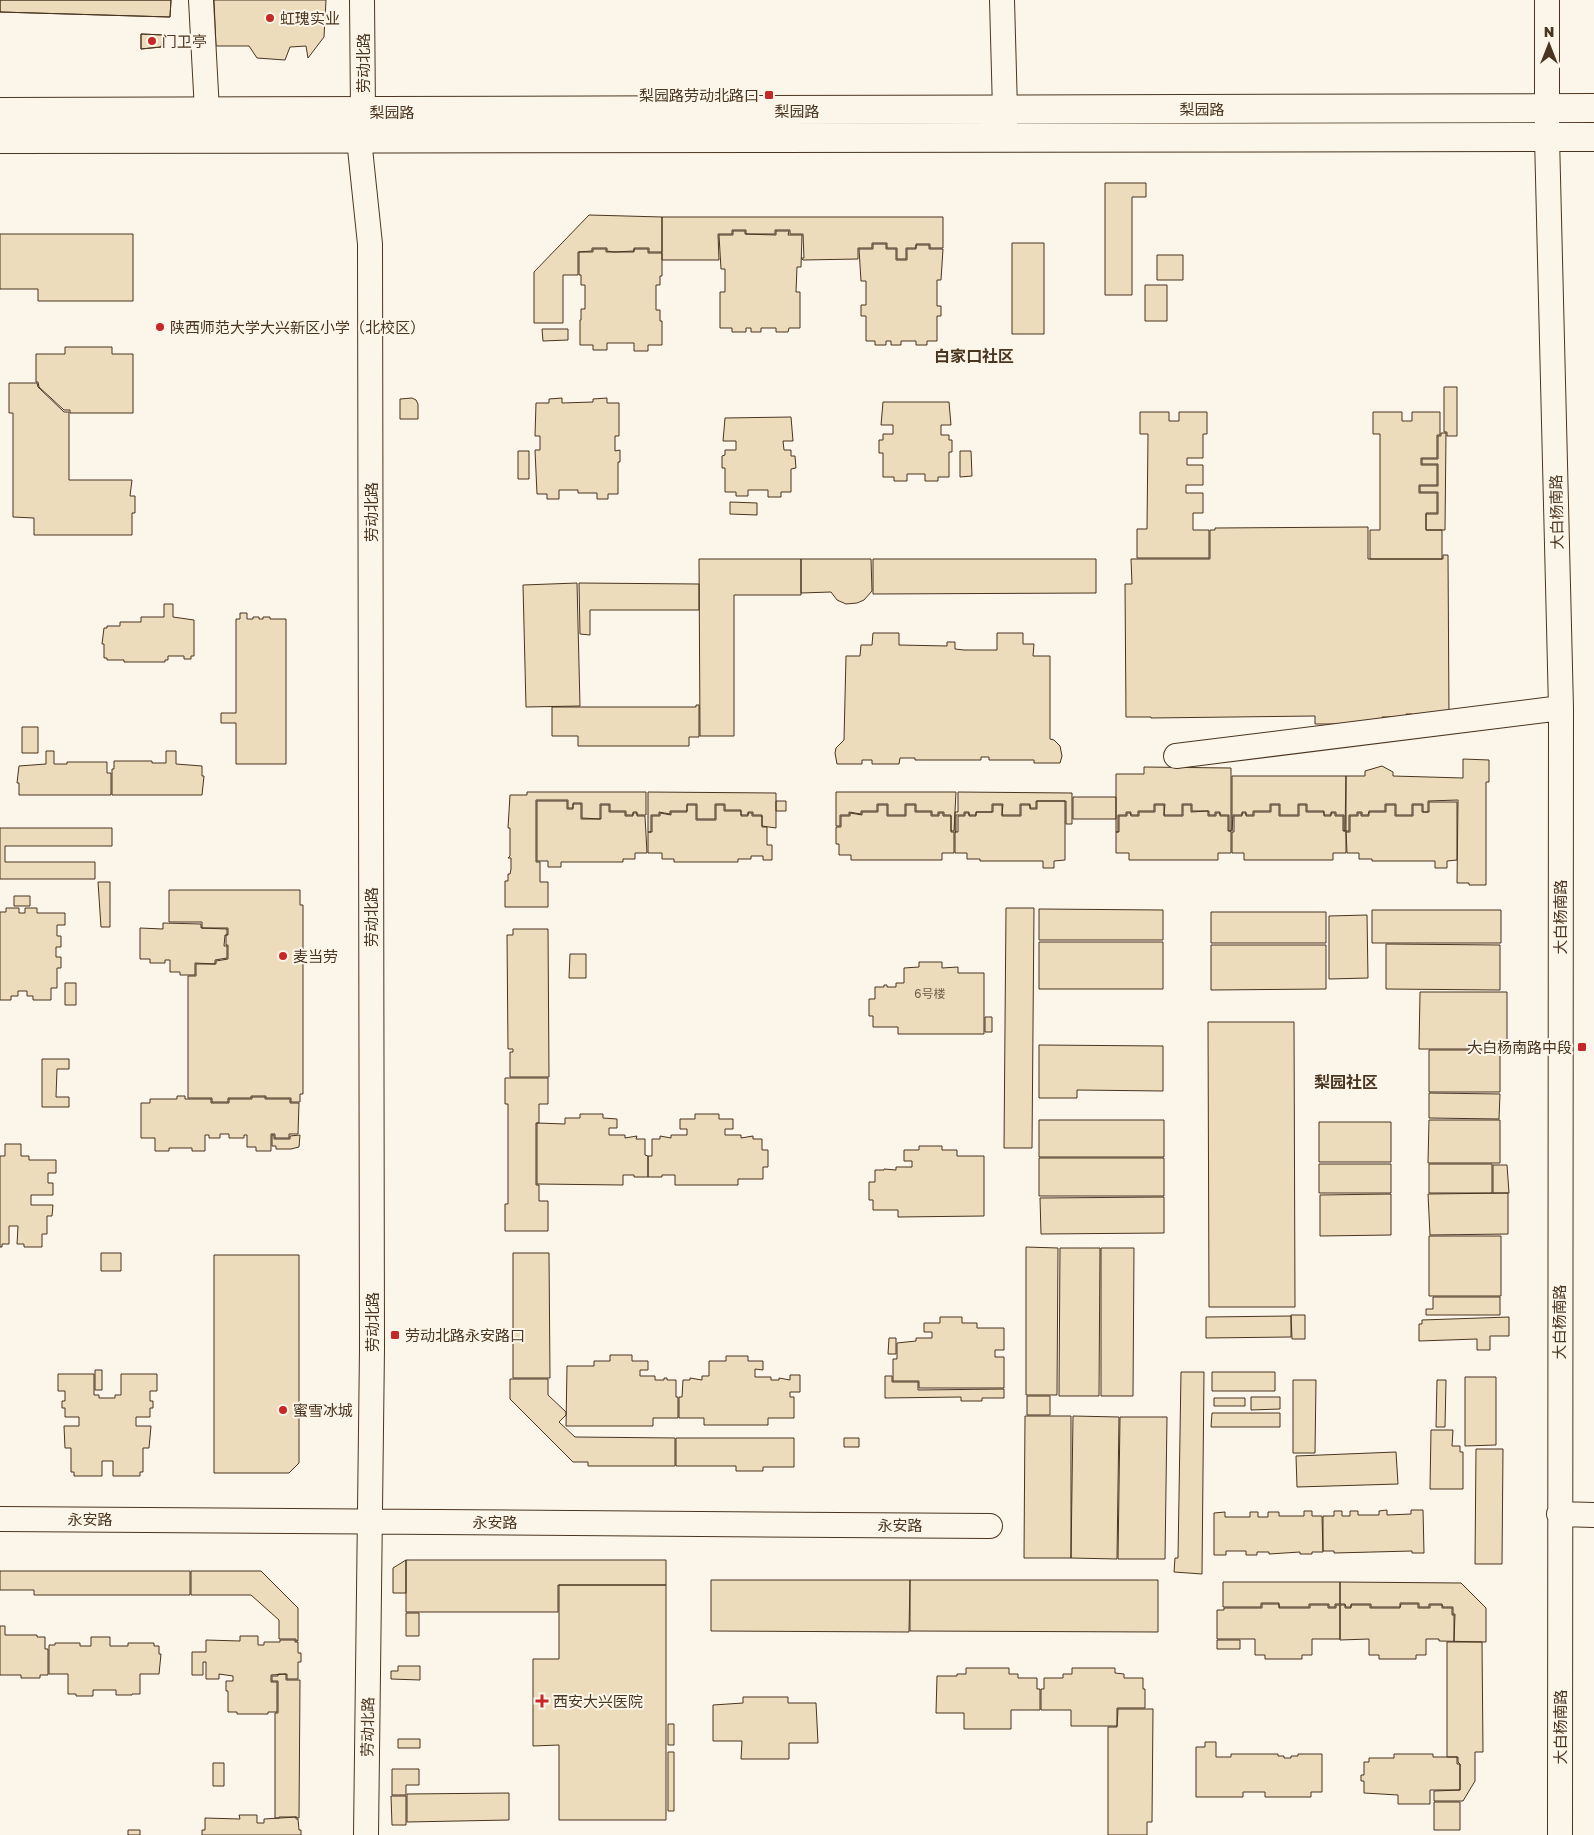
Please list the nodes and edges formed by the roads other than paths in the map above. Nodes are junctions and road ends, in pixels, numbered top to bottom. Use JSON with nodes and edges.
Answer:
{"nodes":[{"id":1,"x":202,"y":0,"type":"edge"},
{"id":2,"x":362,"y":0,"type":"edge"},
{"id":3,"x":1002,"y":0,"type":"edge"},
{"id":4,"x":1547,"y":0,"type":"edge"},
{"id":5,"x":1547,"y":108,"type":"junction"},
{"id":6,"x":1594,"y":108,"type":"edge"},
{"id":7,"x":1005,"y":110,"type":"junction"},
{"id":8,"x":0,"y":112,"type":"edge"},
{"id":9,"x":207,"y":112,"type":"junction"},
{"id":10,"x":363,"y":112,"type":"junction"},
{"id":11,"x":1547,"y":137,"type":"junction"},
{"id":12,"x":1594,"y":137,"type":"edge"},
{"id":13,"x":0,"y":139,"type":"edge"},
{"id":14,"x":358,"y":139,"type":"junction"},
{"id":15,"x":1560,"y":708,"type":"junction"},
{"id":16,"x":1176,"y":756,"type":"dead end"},
{"id":17,"x":1559,"y":1514,"type":"junction"},
{"id":18,"x":1594,"y":1515,"type":"edge"},
{"id":19,"x":0,"y":1519,"type":"edge"},
{"id":20,"x":370,"y":1521,"type":"junction"},
{"id":21,"x":990,"y":1526,"type":"dead end"},
{"id":22,"x":366,"y":1835,"type":"edge"},
{"id":23,"x":1560,"y":1835,"type":"edge"}],
"edges":[{"from":1,"to":9,"type":"street"},
{"from":2,"to":10,"type":"street","name":"劳动北路"},
{"from":3,"to":7,"type":"street"},
{"from":4,"to":5,"type":"street","name":"大白杨南路"},
{"from":5,"to":6,"type":"main road","name":"梨园路"},
{"from":5,"to":7,"type":"main road","name":"梨园路"},
{"from":5,"to":11,"type":"street","name":"大白杨南路"},
{"from":7,"to":10,"type":"main road","name":"梨园路"},
{"from":8,"to":9,"type":"main road","name":"梨园路"},
{"from":9,"to":10,"type":"main road","name":"梨园路"},
{"from":10,"to":14,"type":"street","name":"劳动北路"},
{"from":11,"to":12,"type":"main road","name":"梨园路"},
{"from":11,"to":14,"type":"main road","name":"梨园路"},
{"from":11,"to":15,"type":"street","name":"大白杨南路"},
{"from":13,"to":14,"type":"main road","name":"梨园路"},
{"from":14,"to":20,"type":"street","name":"劳动北路"},
{"from":15,"to":16,"type":"street"},
{"from":15,"to":17,"type":"street","name":"大白杨南路"},
{"from":17,"to":18,"type":"street"},
{"from":17,"to":23,"type":"street","name":"大白杨南路"},
{"from":19,"to":20,"type":"street","name":"永安路"},
{"from":20,"to":21,"type":"street","name":"永安路"},
{"from":20,"to":22,"type":"street","name":"劳动北路"}]}
